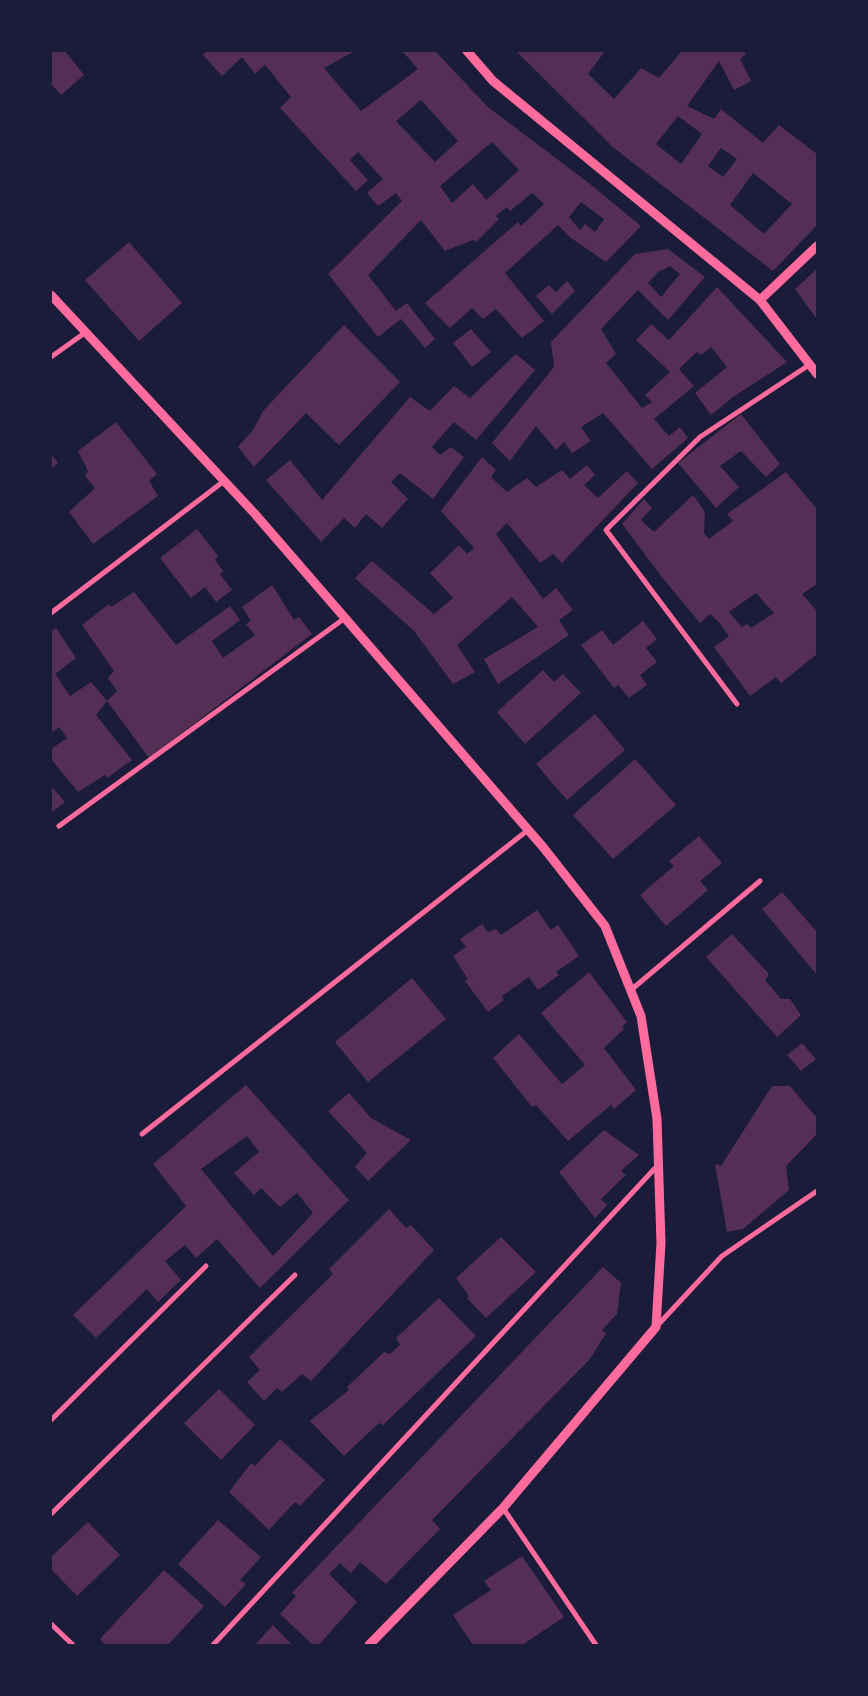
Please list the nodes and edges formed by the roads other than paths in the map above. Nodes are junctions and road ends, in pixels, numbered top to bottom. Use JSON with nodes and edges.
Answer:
{"nodes":[{"id":1,"x":468,"y":51,"type":"edge"},
{"id":2,"x":817,"y":246,"type":"edge"},
{"id":3,"x":51,"y":295,"type":"edge"},
{"id":4,"x":760,"y":300,"type":"junction"},
{"id":5,"x":86,"y":332,"type":"junction"},
{"id":6,"x":51,"y":357,"type":"edge"},
{"id":7,"x":810,"y":365,"type":"junction"},
{"id":8,"x":817,"y":374,"type":"edge"},
{"id":9,"x":224,"y":481,"type":"junction"},
{"id":10,"x":51,"y":613,"type":"edge"},
{"id":11,"x":345,"y":618,"type":"junction"},
{"id":12,"x":737,"y":704,"type":"dead end"},
{"id":13,"x":59,"y":826,"type":"dead end"},
{"id":14,"x":528,"y":830,"type":"junction"},
{"id":15,"x":760,"y":881,"type":"dead end"},
{"id":16,"x":631,"y":990,"type":"junction"},
{"id":17,"x":142,"y":1134,"type":"dead end"},
{"id":18,"x":658,"y":1164,"type":"junction"},
{"id":19,"x":817,"y":1191,"type":"edge"},
{"id":20,"x":206,"y":1266,"type":"dead end"},
{"id":21,"x":295,"y":1275,"type":"dead end"},
{"id":22,"x":656,"y":1327,"type":"junction"},
{"id":23,"x":51,"y":1420,"type":"edge"},
{"id":24,"x":503,"y":1508,"type":"junction"},
{"id":25,"x":51,"y":1514,"type":"edge"},
{"id":26,"x":51,"y":1624,"type":"edge"},
{"id":27,"x":73,"y":1645,"type":"edge"},
{"id":28,"x":213,"y":1645,"type":"edge"},
{"id":29,"x":369,"y":1645,"type":"edge"},
{"id":30,"x":596,"y":1645,"type":"edge"}],
"edges":[{"from":1,"to":4,"type":"street"},
{"from":2,"to":4,"type":"street"},
{"from":3,"to":5,"type":"street"},
{"from":4,"to":7,"type":"street"},
{"from":5,"to":6,"type":"street"},
{"from":5,"to":9,"type":"street"},
{"from":7,"to":8,"type":"street"},
{"from":7,"to":12,"type":"street"},
{"from":9,"to":10,"type":"street"},
{"from":9,"to":11,"type":"street"},
{"from":11,"to":13,"type":"street"},
{"from":11,"to":14,"type":"street"},
{"from":14,"to":16,"type":"street"},
{"from":14,"to":17,"type":"street"},
{"from":15,"to":16,"type":"street"},
{"from":16,"to":18,"type":"street"},
{"from":18,"to":22,"type":"street"},
{"from":18,"to":28,"type":"street"},
{"from":19,"to":22,"type":"street"},
{"from":20,"to":23,"type":"street"},
{"from":21,"to":25,"type":"street"},
{"from":22,"to":24,"type":"street"},
{"from":24,"to":29,"type":"street"},
{"from":24,"to":30,"type":"street"},
{"from":26,"to":27,"type":"street"}]}
